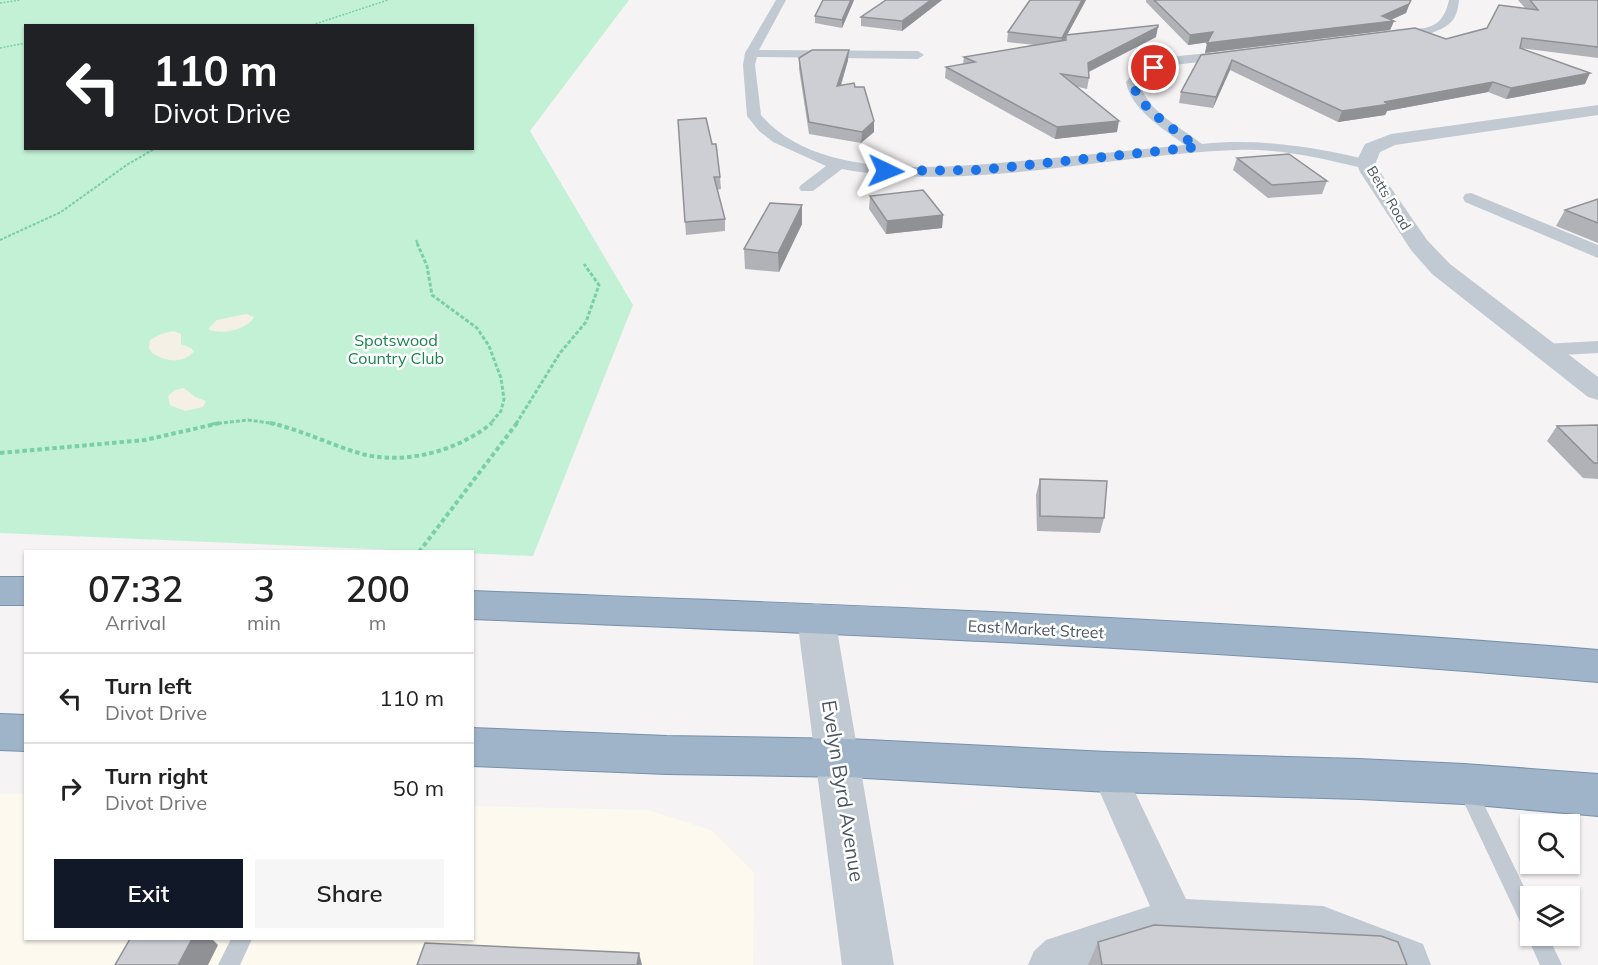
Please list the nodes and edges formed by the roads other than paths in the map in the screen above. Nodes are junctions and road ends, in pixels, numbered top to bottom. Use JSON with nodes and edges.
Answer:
{"nodes":[{"id":1,"x":781,"y":0,"type":"edge"},
{"id":2,"x":1454,"y":0,"type":"edge"},
{"id":3,"x":1372,"y":38,"type":"edge"},
{"id":4,"x":1251,"y":52,"type":"edge"},
{"id":5,"x":752,"y":53,"type":"junction"},
{"id":6,"x":918,"y":55,"type":"dead end"},
{"id":7,"x":1598,"y":110,"type":"edge"},
{"id":8,"x":1197,"y":147,"type":"junction"},
{"id":9,"x":839,"y":164,"type":"junction"},
{"id":10,"x":1366,"y":164,"type":"junction"},
{"id":11,"x":807,"y":188,"type":"dead end"},
{"id":12,"x":1471,"y":198,"type":"dead end"},
{"id":13,"x":1598,"y":252,"type":"edge"},
{"id":14,"x":1598,"y":347,"type":"edge"},
{"id":15,"x":1543,"y":350,"type":"junction"},
{"id":16,"x":1598,"y":391,"type":"edge"},
{"id":17,"x":0,"y":591,"type":"edge"},
{"id":18,"x":24,"y":591,"type":"edge"},
{"id":19,"x":474,"y":605,"type":"edge"},
{"id":20,"x":816,"y":618,"type":"junction"},
{"id":21,"x":1598,"y":666,"type":"edge"},
{"id":22,"x":0,"y":732,"type":"edge"},
{"id":23,"x":24,"y":733,"type":"edge"},
{"id":24,"x":474,"y":747,"type":"edge"},
{"id":25,"x":837,"y":758,"type":"junction"},
{"id":26,"x":1108,"y":772,"type":"junction"},
{"id":27,"x":1464,"y":784,"type":"junction"},
{"id":28,"x":1598,"y":795,"type":"edge"},
{"id":29,"x":1520,"y":900,"type":"edge"},
{"id":30,"x":1174,"y":918,"type":"junction"},
{"id":31,"x":242,"y":940,"type":"edge"},
{"id":32,"x":1542,"y":946,"type":"edge"},
{"id":33,"x":229,"y":965,"type":"edge"},
{"id":34,"x":868,"y":965,"type":"edge"},
{"id":35,"x":1048,"y":965,"type":"edge"},
{"id":36,"x":1411,"y":965,"type":"edge"},
{"id":37,"x":1551,"y":965,"type":"edge"}],
"edges":[{"from":1,"to":5,"type":"street"},
{"from":2,"to":3,"type":"street"},
{"from":4,"to":8,"type":"street"},
{"from":5,"to":6,"type":"street"},
{"from":5,"to":9,"type":"street"},
{"from":7,"to":10,"type":"street","name":"Betts Road"},
{"from":8,"to":9,"type":"street"},
{"from":8,"to":10,"type":"street"},
{"from":9,"to":11,"type":"street"},
{"from":10,"to":15,"type":"street","name":"Betts Road"},
{"from":12,"to":13,"type":"street"},
{"from":14,"to":15,"type":"street"},
{"from":15,"to":16,"type":"street","name":"Betts Road"},
{"from":17,"to":18,"type":"highway"},
{"from":19,"to":20,"type":"highway","name":"East Market Street"},
{"from":20,"to":21,"type":"highway","name":"East Market Street"},
{"from":20,"to":25,"type":"street","name":"Evelyn Byrd Avenue"},
{"from":22,"to":23,"type":"highway"},
{"from":24,"to":25,"type":"highway"},
{"from":25,"to":26,"type":"highway"},
{"from":25,"to":34,"type":"street","name":"Evelyn Byrd Avenue"},
{"from":26,"to":27,"type":"highway"},
{"from":26,"to":30,"type":"street"},
{"from":27,"to":28,"type":"highway"},
{"from":27,"to":29,"type":"lane"},
{"from":30,"to":35,"type":"street"},
{"from":30,"to":36,"type":"street"},
{"from":31,"to":33,"type":"lane"},
{"from":32,"to":37,"type":"lane"}]}
